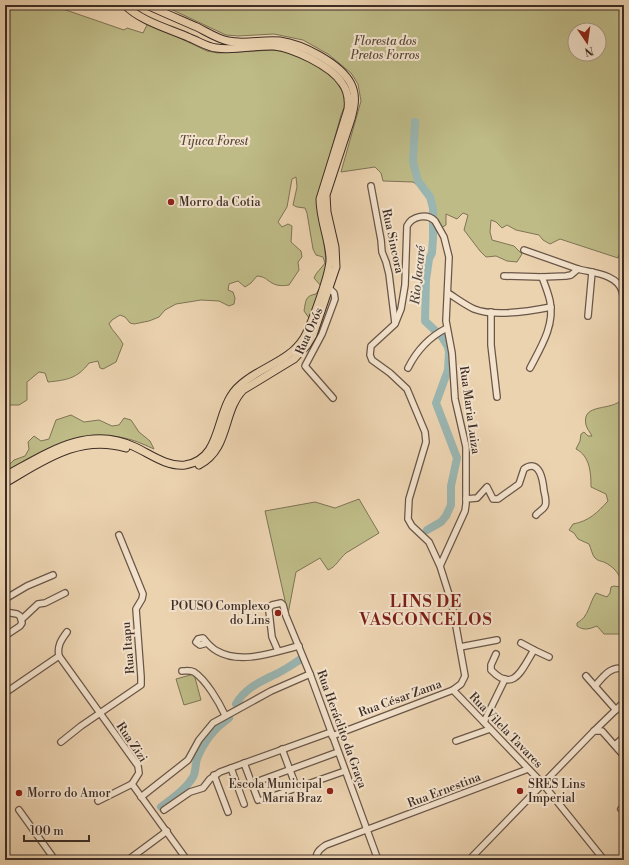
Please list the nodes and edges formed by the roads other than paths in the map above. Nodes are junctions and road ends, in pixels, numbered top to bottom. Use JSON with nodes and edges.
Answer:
{"nodes":[{"id":1,"x":125,"y":5,"type":"edge"},
{"id":2,"x":150,"y":6,"type":"edge"},
{"id":3,"x":147,"y":19,"type":"junction"},
{"id":4,"x":197,"y":27,"type":"junction"},
{"id":5,"x":191,"y":38,"type":"junction"},
{"id":6,"x":371,"y":186,"type":"dead end"},
{"id":7,"x":430,"y":218,"type":"joint"},
{"id":8,"x":524,"y":250,"type":"dead end"},
{"id":9,"x":578,"y":269,"type":"junction"},
{"id":10,"x":592,"y":272,"type":"junction"},
{"id":11,"x":504,"y":276,"type":"dead end"},
{"id":12,"x":542,"y":277,"type":"junction"},
{"id":13,"x":330,"y":288,"type":"junction"},
{"id":14,"x":448,"y":293,"type":"junction"},
{"id":15,"x":551,"y":307,"type":"junction"},
{"id":16,"x":624,"y":311,"type":"edge"},
{"id":17,"x":491,"y":312,"type":"junction"},
{"id":18,"x":588,"y":316,"type":"dead end"},
{"id":19,"x":395,"y":324,"type":"junction"},
{"id":20,"x":444,"y":329,"type":"junction"},
{"id":21,"x":408,"y":368,"type":"dead end"},
{"id":22,"x":530,"y":368,"type":"dead end"},
{"id":23,"x":497,"y":397,"type":"dead end"},
{"id":24,"x":334,"y":398,"type":"dead end"},
{"id":25,"x":5,"y":476,"type":"edge"},
{"id":26,"x":5,"y":483,"type":"edge"},
{"id":27,"x":466,"y":499,"type":"junction"},
{"id":28,"x":536,"y":515,"type":"dead end"},
{"id":29,"x":119,"y":536,"type":"dead end"},
{"id":30,"x":440,"y":566,"type":"junction"},
{"id":31,"x":53,"y":575,"type":"dead end"},
{"id":32,"x":65,"y":593,"type":"dead end"},
{"id":33,"x":5,"y":599,"type":"edge"},
{"id":34,"x":5,"y":612,"type":"edge"},
{"id":35,"x":22,"y":619,"type":"junction"},
{"id":36,"x":67,"y":632,"type":"dead end"},
{"id":37,"x":5,"y":636,"type":"edge"},
{"id":38,"x":497,"y":640,"type":"dead end"},
{"id":39,"x":207,"y":643,"type":"dead end"},
{"id":40,"x":521,"y":643,"type":"dead end"},
{"id":41,"x":299,"y":646,"type":"junction"},
{"id":42,"x":460,"y":647,"type":"junction"},
{"id":43,"x":534,"y":650,"type":"junction"},
{"id":44,"x":278,"y":651,"type":"junction"},
{"id":45,"x":496,"y":654,"type":"dead end"},
{"id":46,"x":59,"y":656,"type":"junction"},
{"id":47,"x":549,"y":657,"type":"dead end"},
{"id":48,"x":624,"y":669,"type":"edge"},
{"id":49,"x":182,"y":671,"type":"dead end"},
{"id":50,"x":310,"y":674,"type":"junction"},
{"id":51,"x":586,"y":676,"type":"dead end"},
{"id":52,"x":505,"y":679,"type":"junction"},
{"id":53,"x":595,"y":686,"type":"junction"},
{"id":54,"x":453,"y":690,"type":"junction"},
{"id":55,"x":5,"y":693,"type":"edge"},
{"id":56,"x":624,"y":702,"type":"edge"},
{"id":57,"x":616,"y":710,"type":"junction"},
{"id":58,"x":100,"y":714,"type":"junction"},
{"id":59,"x":225,"y":715,"type":"junction"},
{"id":60,"x":609,"y":717,"type":"junction"},
{"id":61,"x":484,"y":722,"type":"junction"},
{"id":62,"x":490,"y":729,"type":"junction"},
{"id":63,"x":594,"y":731,"type":"junction"},
{"id":64,"x":602,"y":731,"type":"junction"},
{"id":65,"x":331,"y":734,"type":"junction"},
{"id":66,"x":624,"y":737,"type":"edge"},
{"id":67,"x":456,"y":741,"type":"dead end"},
{"id":68,"x":62,"y":742,"type":"dead end"},
{"id":69,"x":615,"y":745,"type":"junction"},
{"id":70,"x":282,"y":749,"type":"junction"},
{"id":71,"x":338,"y":752,"type":"junction"},
{"id":72,"x":624,"y":756,"type":"edge"},
{"id":73,"x":244,"y":763,"type":"junction"},
{"id":74,"x":231,"y":768,"type":"junction"},
{"id":75,"x":290,"y":770,"type":"junction"},
{"id":76,"x":528,"y":770,"type":"junction"},
{"id":77,"x":345,"y":771,"type":"junction"},
{"id":78,"x":214,"y":775,"type":"junction"},
{"id":79,"x":256,"y":782,"type":"dead end"},
{"id":80,"x":132,"y":784,"type":"junction"},
{"id":81,"x":543,"y":784,"type":"junction"},
{"id":82,"x":297,"y":789,"type":"junction"},
{"id":83,"x":141,"y":797,"type":"junction"},
{"id":84,"x":98,"y":802,"type":"dead end"},
{"id":85,"x":244,"y":804,"type":"dead end"},
{"id":86,"x":19,"y":810,"type":"dead end"},
{"id":87,"x":164,"y":810,"type":"dead end"},
{"id":88,"x":228,"y":812,"type":"dead end"},
{"id":89,"x":167,"y":831,"type":"junction"},
{"id":90,"x":368,"y":831,"type":"junction"},
{"id":91,"x":55,"y":860,"type":"edge"},
{"id":92,"x":128,"y":860,"type":"edge"},
{"id":93,"x":187,"y":860,"type":"edge"},
{"id":94,"x":316,"y":860,"type":"edge"},
{"id":95,"x":378,"y":860,"type":"edge"},
{"id":96,"x":469,"y":860,"type":"edge"},
{"id":97,"x":604,"y":860,"type":"edge"}],
"edges":[{"from":1,"to":3,"type":"main road"},
{"from":2,"to":3,"type":"main road"},
{"from":2,"to":4,"type":"main road"},
{"from":3,"to":5,"type":"main road"},
{"from":4,"to":5,"type":"main road"},
{"from":4,"to":13,"type":"main road"},
{"from":5,"to":25,"type":"main road"},
{"from":6,"to":19,"type":"street","name":"Rua Sincora"},
{"from":7,"to":14,"type":"street","name":"Rua Maria Luiza"},
{"from":7,"to":19,"type":"street","name":"Rua Sincora"},
{"from":8,"to":9,"type":"street"},
{"from":9,"to":10,"type":"street"},
{"from":9,"to":12,"type":"street"},
{"from":10,"to":16,"type":"street"},
{"from":10,"to":18,"type":"street"},
{"from":11,"to":12,"type":"street"},
{"from":12,"to":15,"type":"street"},
{"from":13,"to":24,"type":"street","name":"Rua Orós"},
{"from":13,"to":26,"type":"main road"},
{"from":14,"to":17,"type":"street"},
{"from":14,"to":20,"type":"street","name":"Rua Maria Luiza"},
{"from":15,"to":17,"type":"street"},
{"from":15,"to":22,"type":"street"},
{"from":17,"to":23,"type":"street"},
{"from":19,"to":30,"type":"street","name":"Rua Sincora"},
{"from":20,"to":21,"type":"street"},
{"from":20,"to":27,"type":"street","name":"Rua Maria Luiza"},
{"from":27,"to":28,"type":"street"},
{"from":27,"to":30,"type":"street","name":"Rua Maria Luiza"},
{"from":29,"to":58,"type":"street","name":"Rua Itapu"},
{"from":30,"to":42,"type":"street"},
{"from":31,"to":33,"type":"street"},
{"from":32,"to":35,"type":"street"},
{"from":34,"to":35,"type":"street"},
{"from":35,"to":37,"type":"street"},
{"from":36,"to":46,"type":"street"},
{"from":38,"to":42,"type":"street"},
{"from":39,"to":44,"type":"street"},
{"from":40,"to":43,"type":"street"},
{"from":41,"to":44,"type":"street"},
{"from":41,"to":44,"type":"street","name":"Rua Heráclito da Graça"},
{"from":41,"to":50,"type":"street","name":"Rua Heráclito da Graça"},
{"from":42,"to":54,"type":"street"},
{"from":43,"to":47,"type":"street"},
{"from":43,"to":52,"type":"street"},
{"from":45,"to":52,"type":"street"},
{"from":46,"to":55,"type":"street"},
{"from":46,"to":58,"type":"street","name":"Rua Zizi"},
{"from":48,"to":53,"type":"street"},
{"from":49,"to":59,"type":"street"},
{"from":50,"to":59,"type":"street"},
{"from":50,"to":65,"type":"street","name":"Rua Heráclito da Graça"},
{"from":51,"to":53,"type":"street"},
{"from":52,"to":61,"type":"street"},
{"from":53,"to":57,"type":"street"},
{"from":54,"to":61,"type":"street","name":"Rua Vilela Tavares"},
{"from":54,"to":65,"type":"street","name":"Rua César Zama"},
{"from":56,"to":57,"type":"street"},
{"from":57,"to":60,"type":"street"},
{"from":58,"to":68,"type":"street"},
{"from":58,"to":80,"type":"street","name":"Rua Zizi"},
{"from":59,"to":83,"type":"street"},
{"from":60,"to":63,"type":"street"},
{"from":60,"to":64,"type":"street"},
{"from":61,"to":62,"type":"street","name":"Rua Vilela Tavares"},
{"from":62,"to":67,"type":"street"},
{"from":62,"to":76,"type":"street","name":"Rua Vilela Tavares"},
{"from":63,"to":64,"type":"street"},
{"from":63,"to":81,"type":"street"},
{"from":64,"to":69,"type":"street"},
{"from":65,"to":70,"type":"street","name":"Rua César Zama"},
{"from":65,"to":71,"type":"street","name":"Rua Heráclito da Graça"},
{"from":66,"to":69,"type":"street"},
{"from":69,"to":72,"type":"street"},
{"from":70,"to":73,"type":"street","name":"Rua César Zama"},
{"from":70,"to":75,"type":"street"},
{"from":71,"to":75,"type":"street"},
{"from":71,"to":77,"type":"street","name":"Rua Heráclito da Graça"},
{"from":73,"to":74,"type":"street","name":"Rua César Zama"},
{"from":73,"to":82,"type":"street"},
{"from":74,"to":78,"type":"street","name":"Rua César Zama"},
{"from":74,"to":85,"type":"street"},
{"from":75,"to":79,"type":"street"},
{"from":75,"to":82,"type":"street"},
{"from":76,"to":81,"type":"street","name":"Rua Vilela Tavares"},
{"from":76,"to":90,"type":"street","name":"Rua Ernestina"},
{"from":77,"to":82,"type":"street"},
{"from":77,"to":90,"type":"street","name":"Rua Heráclito da Graça"},
{"from":78,"to":87,"type":"street"},
{"from":78,"to":88,"type":"street"},
{"from":80,"to":83,"type":"street"},
{"from":80,"to":84,"type":"street"},
{"from":81,"to":96,"type":"street"},
{"from":81,"to":97,"type":"street","name":"Rua Vilela Tavares"},
{"from":83,"to":89,"type":"street"},
{"from":86,"to":91,"type":"street"},
{"from":89,"to":92,"type":"street"},
{"from":89,"to":93,"type":"street"},
{"from":90,"to":94,"type":"street","name":"Rua Ernestina"},
{"from":90,"to":95,"type":"street","name":"Rua Heráclito da Graça"}]}
